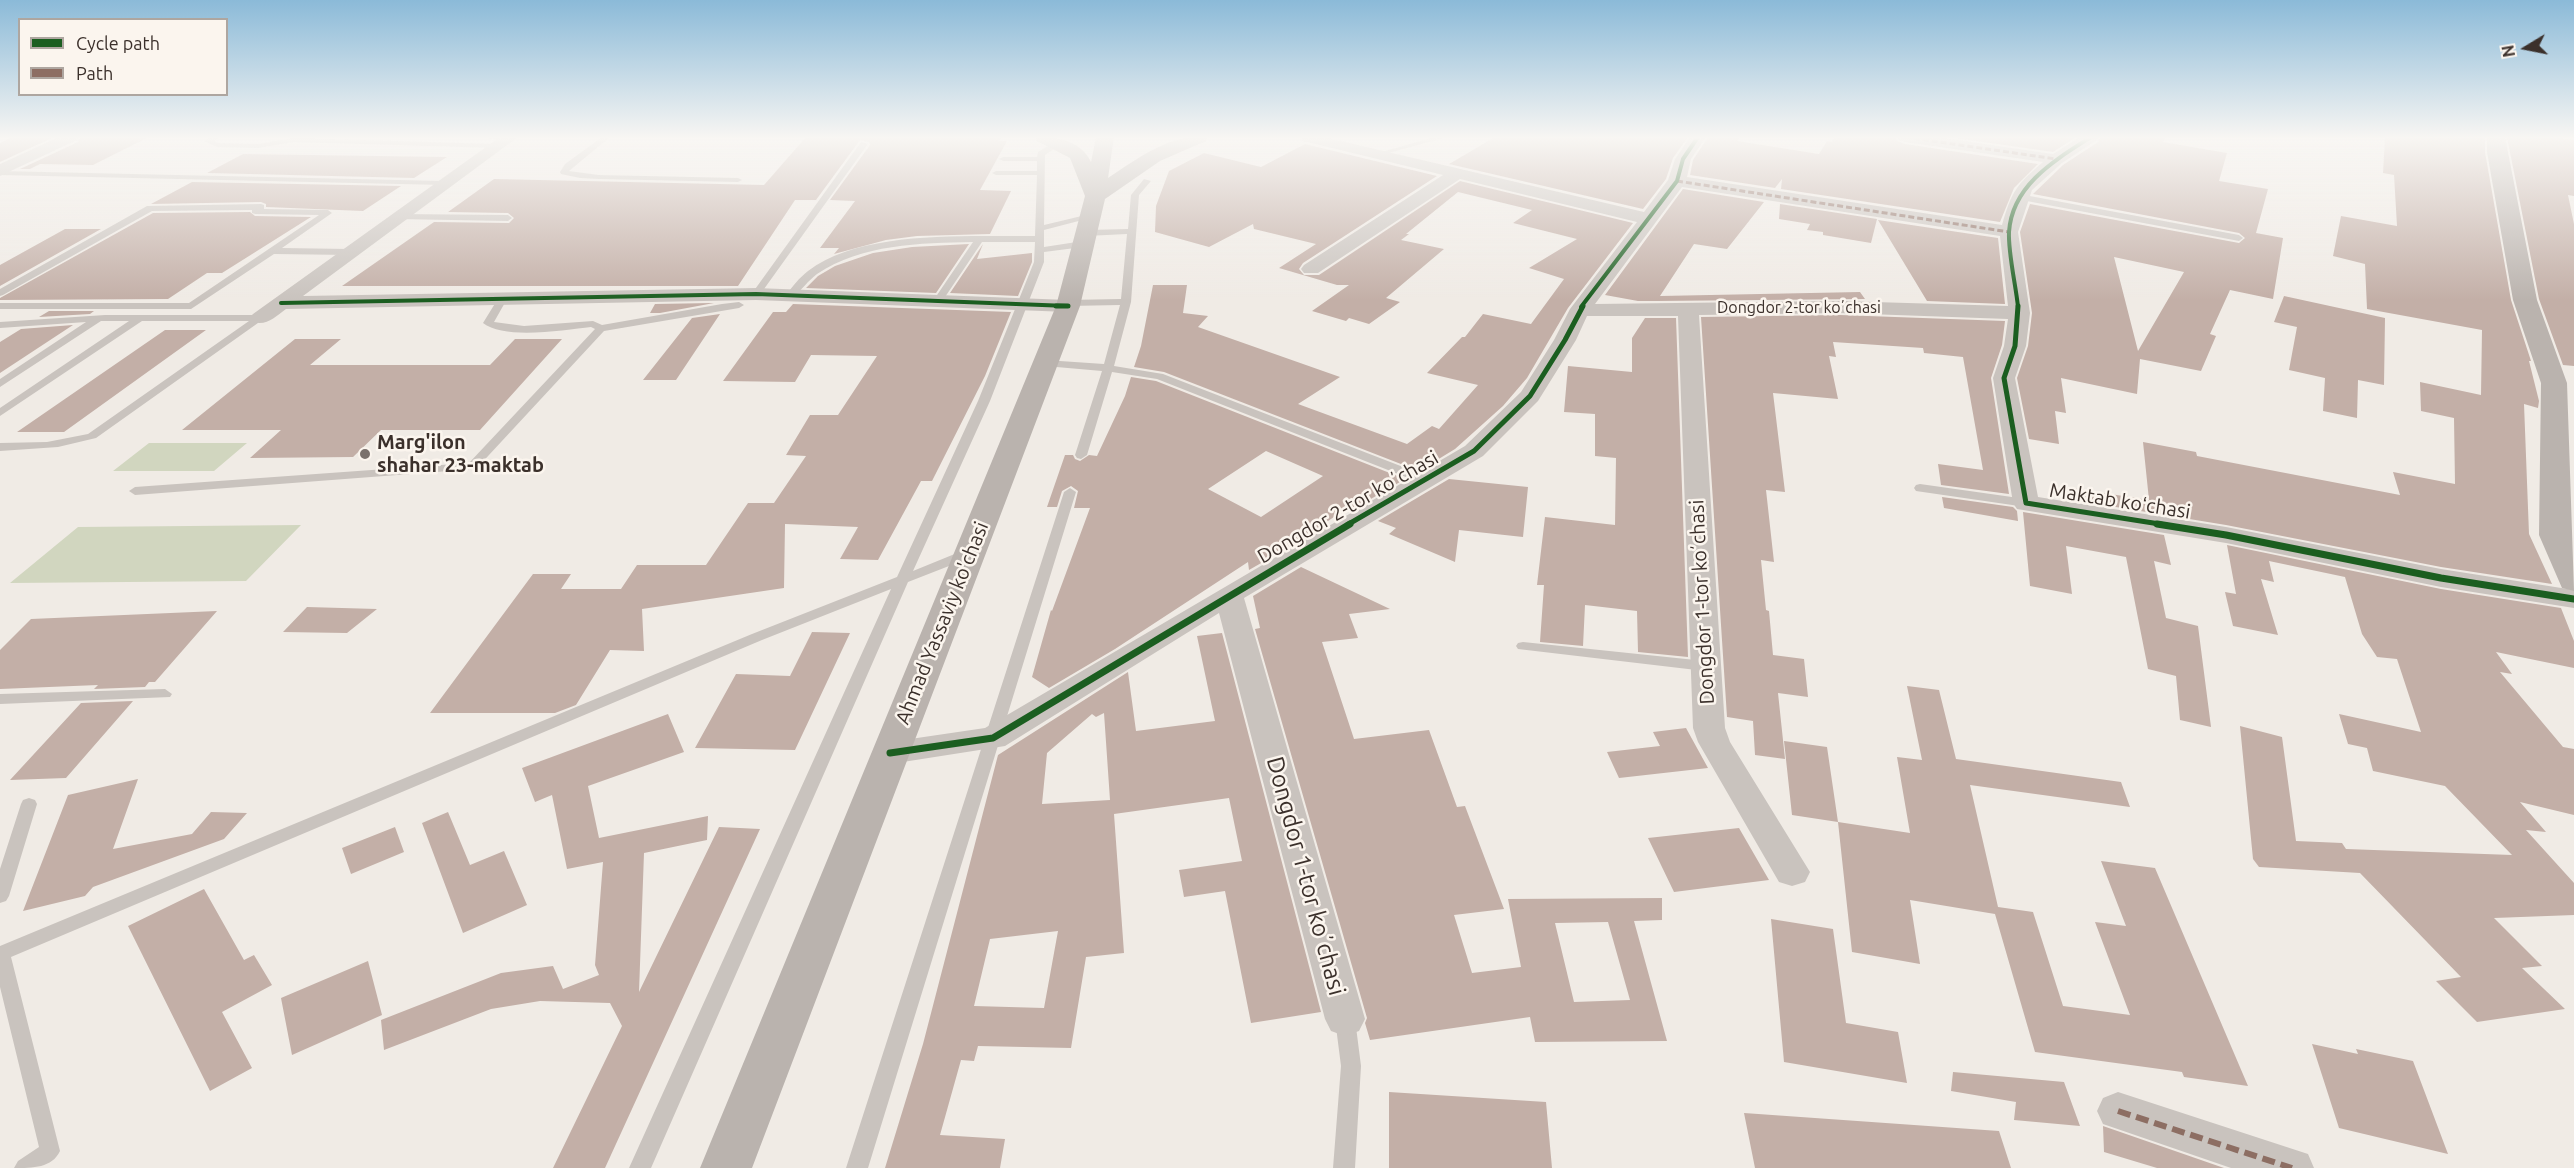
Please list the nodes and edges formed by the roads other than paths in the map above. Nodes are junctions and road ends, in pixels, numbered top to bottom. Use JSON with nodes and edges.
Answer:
{"nodes":[{"id":1,"x":432,"y":192,"type":"edge"},
{"id":2,"x":829,"y":192,"type":"edge"},
{"id":3,"x":1041,"y":192,"type":"edge"},
{"id":4,"x":1084,"y":192,"type":"edge"},
{"id":5,"x":1094,"y":192,"type":"edge"},
{"id":6,"x":1120,"y":192,"type":"edge"},
{"id":7,"x":1138,"y":192,"type":"edge"},
{"id":8,"x":1430,"y":192,"type":"edge"},
{"id":9,"x":1535,"y":192,"type":"edge"},
{"id":10,"x":1669,"y":192,"type":"edge"},
{"id":11,"x":1747,"y":192,"type":"edge"},
{"id":12,"x":2022,"y":192,"type":"edge"},
{"id":13,"x":2504,"y":192,"type":"edge"},
{"id":14,"x":2019,"y":197,"type":"junction"},
{"id":15,"x":398,"y":217,"type":"junction"},
{"id":16,"x":508,"y":218,"type":"dead end"},
{"id":17,"x":1649,"y":219,"type":"junction"},
{"id":18,"x":1089,"y":223,"type":"junction"},
{"id":19,"x":1133,"y":231,"type":"junction"},
{"id":20,"x":2008,"y":231,"type":"junction"},
{"id":21,"x":2239,"y":238,"type":"dead end"},
{"id":22,"x":1040,"y":239,"type":"junction"},
{"id":23,"x":979,"y":240,"type":"junction"},
{"id":24,"x":271,"y":252,"type":"junction"},
{"id":25,"x":350,"y":252,"type":"junction"},
{"id":26,"x":1311,"y":269,"type":"dead end"},
{"id":27,"x":0,"y":293,"type":"edge"},
{"id":28,"x":791,"y":295,"type":"junction"},
{"id":29,"x":502,"y":299,"type":"junction"},
{"id":30,"x":748,"y":300,"type":"junction"},
{"id":31,"x":938,"y":301,"type":"junction"},
{"id":32,"x":1126,"y":302,"type":"junction"},
{"id":33,"x":281,"y":303,"type":"junction"},
{"id":34,"x":1023,"y":305,"type":"junction"},
{"id":35,"x":1068,"y":305,"type":"junction"},
{"id":36,"x":0,"y":306,"type":"edge"},
{"id":37,"x":1580,"y":309,"type":"junction"},
{"id":38,"x":1688,"y":309,"type":"junction"},
{"id":39,"x":2019,"y":314,"type":"junction"},
{"id":40,"x":140,"y":318,"type":"junction"},
{"id":41,"x":260,"y":318,"type":"junction"},
{"id":42,"x":99,"y":319,"type":"junction"},
{"id":43,"x":0,"y":326,"type":"edge"},
{"id":44,"x":601,"y":328,"type":"junction"},
{"id":45,"x":1045,"y":363,"type":"junction"},
{"id":46,"x":1108,"y":368,"type":"junction"},
{"id":47,"x":0,"y":384,"type":"edge"},
{"id":48,"x":0,"y":413,"type":"edge"},
{"id":49,"x":0,"y":447,"type":"edge"},
{"id":50,"x":1081,"y":455,"type":"dead end"},
{"id":51,"x":1425,"y":480,"type":"junction"},
{"id":52,"x":1920,"y":488,"type":"dead end"},
{"id":53,"x":135,"y":491,"type":"dead end"},
{"id":54,"x":1070,"y":492,"type":"dead end"},
{"id":55,"x":2026,"y":503,"type":"junction"},
{"id":56,"x":972,"y":552,"type":"junction"},
{"id":57,"x":903,"y":579,"type":"junction"},
{"id":58,"x":2574,"y":581,"type":"edge"},
{"id":59,"x":1229,"y":595,"type":"junction"},
{"id":60,"x":2574,"y":598,"type":"edge"},
{"id":61,"x":1523,"y":646,"type":"dead end"},
{"id":62,"x":1705,"y":666,"type":"junction"},
{"id":63,"x":165,"y":694,"type":"dead end"},
{"id":64,"x":0,"y":699,"type":"edge"},
{"id":65,"x":993,"y":738,"type":"junction"},
{"id":66,"x":890,"y":753,"type":"junction"},
{"id":67,"x":29,"y":804,"type":"dead end"},
{"id":68,"x":1792,"y":872,"type":"dead end"},
{"id":69,"x":0,"y":896,"type":"edge"},
{"id":70,"x":1,"y":950,"type":"edge"},
{"id":71,"x":1345,"y":1019,"type":"joint"},
{"id":72,"x":2118,"y":1111,"type":"dead end"},
{"id":73,"x":25,"y":1168,"type":"edge"},
{"id":74,"x":640,"y":1168,"type":"edge"},
{"id":75,"x":726,"y":1168,"type":"edge"},
{"id":76,"x":857,"y":1168,"type":"edge"},
{"id":77,"x":1344,"y":1168,"type":"edge"},
{"id":78,"x":2292,"y":1168,"type":"edge"}],
"edges":[{"from":1,"to":15,"type":"street"},
{"from":2,"to":30,"type":"lane"},
{"from":3,"to":22,"type":"lane"},
{"from":4,"to":18,"type":"main road"},
{"from":5,"to":18,"type":"main road","name":"Ahmad Yassaviy ko'chasi"},
{"from":6,"to":18,"type":"main road"},
{"from":7,"to":19,"type":"lane"},
{"from":8,"to":26,"type":"street"},
{"from":9,"to":17,"type":"street"},
{"from":10,"to":17,"type":"street","name":"Dongdor 2-tor koʼchasi"},
{"from":11,"to":20,"type":"street"},
{"from":12,"to":14,"type":"street","name":"Maktab koʻchasi"},
{"from":13,"to":58,"type":"main road"},
{"from":14,"to":20,"type":"street","name":"Maktab koʻchasi"},
{"from":14,"to":21,"type":"lane"},
{"from":15,"to":16,"type":"lane"},
{"from":15,"to":25,"type":"street"},
{"from":17,"to":37,"type":"street","name":"Dongdor 2-tor koʼchasi"},
{"from":18,"to":19,"type":"lane"},
{"from":18,"to":22,"type":"lane"},
{"from":18,"to":22,"type":"lane"},
{"from":18,"to":35,"type":"main road","name":"Ahmad Yassaviy ko'chasi"},
{"from":19,"to":32,"type":"lane"},
{"from":20,"to":39,"type":"street","name":"Maktab koʻchasi"},
{"from":22,"to":23,"type":"lane"},
{"from":22,"to":34,"type":"lane"},
{"from":23,"to":28,"type":"lane"},
{"from":23,"to":31,"type":"lane"},
{"from":24,"to":25,"type":"lane"},
{"from":24,"to":27,"type":"lane"},
{"from":24,"to":36,"type":"lane"},
{"from":25,"to":33,"type":"street"},
{"from":28,"to":30,"type":"street"},
{"from":28,"to":31,"type":"street"},
{"from":29,"to":30,"type":"street"},
{"from":29,"to":33,"type":"street"},
{"from":29,"to":44,"type":"lane"},
{"from":30,"to":44,"type":"lane"},
{"from":31,"to":34,"type":"street"},
{"from":32,"to":35,"type":"lane"},
{"from":32,"to":46,"type":"lane"},
{"from":33,"to":41,"type":"street"},
{"from":34,"to":35,"type":"street"},
{"from":34,"to":57,"type":"lane"},
{"from":35,"to":45,"type":"main road","name":"Ahmad Yassaviy ko'chasi"},
{"from":37,"to":38,"type":"street","name":"Dongdor 2-tor koʼchasi"},
{"from":37,"to":51,"type":"street","name":"Dongdor 2-tor koʼchasi"},
{"from":38,"to":39,"type":"street","name":"Dongdor 2-tor koʼchasi"},
{"from":38,"to":62,"type":"street","name":"Dongdor 1-tor koʼchasi"},
{"from":39,"to":55,"type":"street","name":"Maktab koʻchasi"},
{"from":40,"to":41,"type":"lane"},
{"from":40,"to":42,"type":"lane"},
{"from":40,"to":48,"type":"lane"},
{"from":41,"to":49,"type":"lane"},
{"from":42,"to":43,"type":"lane"},
{"from":42,"to":47,"type":"lane"},
{"from":44,"to":53,"type":"lane"},
{"from":45,"to":46,"type":"lane"},
{"from":45,"to":56,"type":"main road","name":"Ahmad Yassaviy ko'chasi"},
{"from":46,"to":50,"type":"lane"},
{"from":46,"to":51,"type":"lane"},
{"from":51,"to":59,"type":"street","name":"Dongdor 2-tor koʼchasi"},
{"from":52,"to":55,"type":"lane"},
{"from":54,"to":65,"type":"lane"},
{"from":55,"to":60,"type":"street","name":"Maktab koʻchasi"},
{"from":56,"to":57,"type":"lane"},
{"from":56,"to":66,"type":"main road","name":"Ahmad Yassaviy ko'chasi"},
{"from":57,"to":70,"type":"lane"},
{"from":57,"to":74,"type":"lane"},
{"from":59,"to":65,"type":"street","name":"Dongdor 2-tor koʼchasi"},
{"from":59,"to":71,"type":"street","name":"Dongdor 1-tor koʼchasi"},
{"from":61,"to":62,"type":"lane"},
{"from":62,"to":68,"type":"street","name":"Dongdor 1-tor koʼchasi"},
{"from":63,"to":64,"type":"lane"},
{"from":65,"to":66,"type":"street","name":"Dongdor 2-tor koʼchasi"},
{"from":65,"to":76,"type":"lane"},
{"from":66,"to":75,"type":"main road","name":"Ahmad Yassaviy ko'chasi"},
{"from":67,"to":69,"type":"lane"},
{"from":70,"to":73,"type":"lane"},
{"from":71,"to":77,"type":"lane"},
{"from":72,"to":78,"type":"street"}]}
